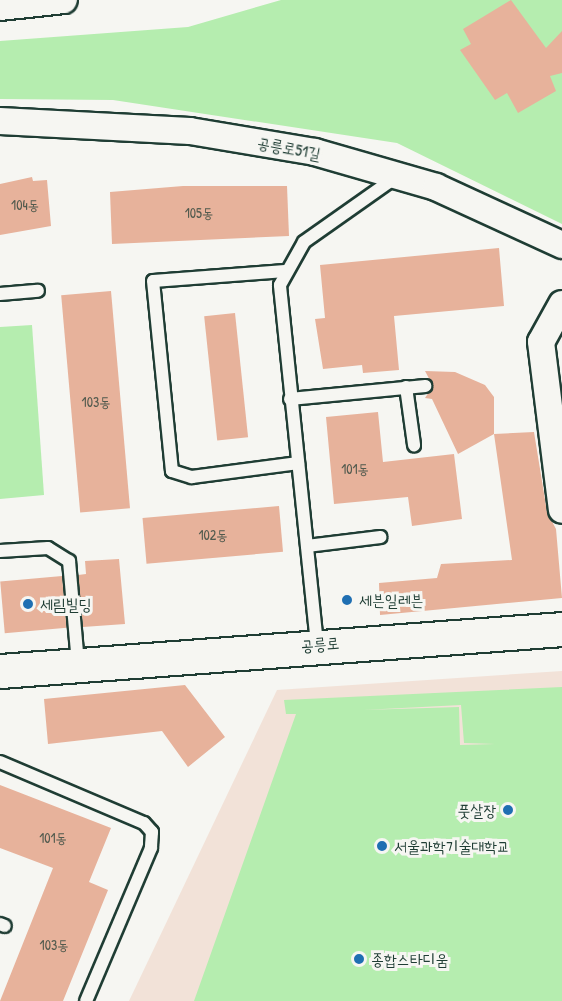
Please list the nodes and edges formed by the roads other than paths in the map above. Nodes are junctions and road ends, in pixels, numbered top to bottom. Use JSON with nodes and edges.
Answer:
{"nodes":[{"id":1,"x":64,"y":0,"type":"edge"},
{"id":2,"x":0,"y":7,"type":"edge"},
{"id":3,"x":0,"y":121,"type":"edge"},
{"id":4,"x":396,"y":177,"type":"junction"},
{"id":5,"x":562,"y":245,"type":"edge"},
{"id":6,"x":285,"y":271,"type":"junction"},
{"id":7,"x":39,"y":291,"type":"dead end"},
{"id":8,"x":0,"y":294,"type":"edge"},
{"id":9,"x":562,"y":304,"type":"edge"},
{"id":10,"x":425,"y":386,"type":"dead end"},
{"id":11,"x":406,"y":387,"type":"junction"},
{"id":12,"x":290,"y":399,"type":"junction"},
{"id":13,"x":414,"y":446,"type":"dead end"},
{"id":14,"x":298,"y":463,"type":"junction"},
{"id":15,"x":562,"y":510,"type":"edge"},
{"id":16,"x":380,"y":537,"type":"dead end"},
{"id":17,"x":307,"y":546,"type":"junction"},
{"id":18,"x":0,"y":551,"type":"edge"},
{"id":19,"x":562,"y":629,"type":"edge"},
{"id":20,"x":317,"y":644,"type":"junction"},
{"id":21,"x":78,"y":664,"type":"junction"},
{"id":22,"x":0,"y":671,"type":"edge"},
{"id":23,"x":0,"y":762,"type":"edge"},
{"id":24,"x":86,"y":1001,"type":"edge"}],
"edges":[{"from":1,"to":2,"type":"street"},
{"from":3,"to":4,"type":"street","name":"공릉로51길"},
{"from":4,"to":5,"type":"street","name":"공릉로51길"},
{"from":4,"to":6,"type":"lane"},
{"from":6,"to":12,"type":"lane"},
{"from":6,"to":14,"type":"lane"},
{"from":7,"to":8,"type":"lane"},
{"from":9,"to":15,"type":"street"},
{"from":10,"to":11,"type":"lane"},
{"from":11,"to":12,"type":"lane"},
{"from":11,"to":13,"type":"lane"},
{"from":12,"to":14,"type":"lane"},
{"from":14,"to":17,"type":"lane"},
{"from":16,"to":17,"type":"lane"},
{"from":17,"to":20,"type":"lane"},
{"from":18,"to":21,"type":"lane"},
{"from":19,"to":20,"type":"street","name":"공릉로"},
{"from":20,"to":21,"type":"street","name":"공릉로"},
{"from":21,"to":22,"type":"street","name":"공릉로"},
{"from":23,"to":24,"type":"lane"}]}
